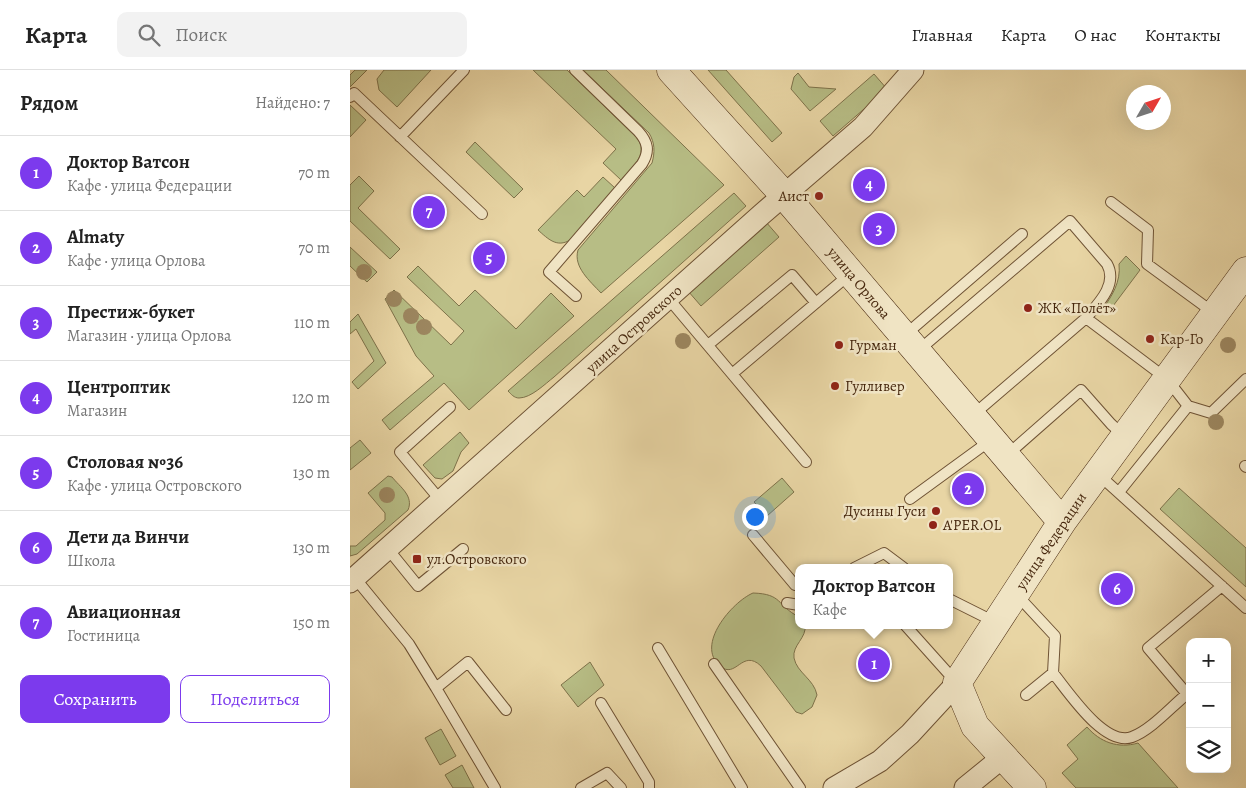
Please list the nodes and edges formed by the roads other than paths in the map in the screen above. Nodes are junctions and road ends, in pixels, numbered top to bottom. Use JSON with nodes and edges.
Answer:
{"nodes":[{"id":1,"x":464,"y":70,"type":"edge"},
{"id":2,"x":575,"y":70,"type":"edge"},
{"id":3,"x":671,"y":70,"type":"edge"},
{"id":4,"x":912,"y":70,"type":"edge"},
{"id":5,"x":350,"y":97,"type":"edge"},
{"id":6,"x":400,"y":136,"type":"junction"},
{"id":7,"x":784,"y":195,"type":"junction"},
{"id":8,"x":1111,"y":202,"type":"dead end"},
{"id":9,"x":482,"y":214,"type":"dead end"},
{"id":10,"x":1022,"y":234,"type":"dead end"},
{"id":11,"x":1246,"y":271,"type":"edge"},
{"id":12,"x":851,"y":274,"type":"junction"},
{"id":13,"x":576,"y":296,"type":"dead end"},
{"id":14,"x":668,"y":298,"type":"junction"},
{"id":15,"x":816,"y":303,"type":"junction"},
{"id":16,"x":1215,"y":314,"type":"junction"},
{"id":17,"x":1086,"y":318,"type":"junction"},
{"id":18,"x":911,"y":344,"type":"junction"},
{"id":19,"x":708,"y":345,"type":"junction"},
{"id":20,"x":732,"y":374,"type":"junction"},
{"id":21,"x":1167,"y":379,"type":"junction"},
{"id":22,"x":1246,"y":379,"type":"edge"},
{"id":23,"x":1188,"y":406,"type":"junction"},
{"id":24,"x":450,"y":407,"type":"dead end"},
{"id":25,"x":972,"y":416,"type":"junction"},
{"id":26,"x":1125,"y":437,"type":"junction"},
{"id":27,"x":999,"y":447,"type":"junction"},
{"id":28,"x":806,"y":462,"type":"dead end"},
{"id":29,"x":1098,"y":473,"type":"junction"},
{"id":30,"x":1119,"y":492,"type":"junction"},
{"id":31,"x":910,"y":499,"type":"dead end"},
{"id":32,"x":441,"y":501,"type":"junction"},
{"id":33,"x":1062,"y":522,"type":"junction"},
{"id":34,"x":752,"y":536,"type":"dead end"},
{"id":35,"x":388,"y":549,"type":"junction"},
{"id":36,"x":463,"y":549,"type":"dead end"},
{"id":37,"x":862,"y":564,"type":"edge"},
{"id":38,"x":899,"y":564,"type":"edge"},
{"id":39,"x":353,"y":580,"type":"edge"},
{"id":40,"x":795,"y":585,"type":"edge"},
{"id":41,"x":1222,"y":586,"type":"junction"},
{"id":42,"x":1015,"y":593,"type":"junction"},
{"id":43,"x":953,"y":601,"type":"edge"},
{"id":44,"x":787,"y":603,"type":"dead end"},
{"id":45,"x":795,"y":605,"type":"edge"},
{"id":46,"x":1246,"y":608,"type":"edge"},
{"id":47,"x":996,"y":622,"type":"junction"},
{"id":48,"x":909,"y":629,"type":"edge"},
{"id":49,"x":658,"y":648,"type":"dead end"},
{"id":50,"x":714,"y":664,"type":"dead end"},
{"id":51,"x":1053,"y":672,"type":"junction"},
{"id":52,"x":956,"y":683,"type":"junction"},
{"id":53,"x":436,"y":688,"type":"junction"},
{"id":54,"x":1026,"y":695,"type":"dead end"},
{"id":55,"x":601,"y":703,"type":"dead end"},
{"id":56,"x":506,"y":710,"type":"dead end"},
{"id":57,"x":1003,"y":757,"type":"junction"},
{"id":58,"x":495,"y":788,"type":"edge"},
{"id":59,"x":581,"y":788,"type":"edge"},
{"id":60,"x":621,"y":788,"type":"edge"},
{"id":61,"x":649,"y":788,"type":"edge"},
{"id":62,"x":742,"y":788,"type":"edge"},
{"id":63,"x":800,"y":788,"type":"edge"},
{"id":64,"x":834,"y":788,"type":"edge"},
{"id":65,"x":965,"y":788,"type":"edge"},
{"id":66,"x":1032,"y":788,"type":"edge"}],
"edges":[{"from":1,"to":6,"type":"lane"},
{"from":2,"to":13,"type":"lane"},
{"from":3,"to":7,"type":"main road","name":"улица Орлова"},
{"from":4,"to":7,"type":"street","name":"улица Островского"},
{"from":5,"to":6,"type":"lane"},
{"from":6,"to":9,"type":"lane"},
{"from":7,"to":12,"type":"main road","name":"улица Орлова"},
{"from":7,"to":14,"type":"street","name":"улица Островского"},
{"from":8,"to":16,"type":"lane"},
{"from":10,"to":18,"type":"lane"},
{"from":11,"to":16,"type":"main road","name":"улица Федерации"},
{"from":12,"to":15,"type":"lane"},
{"from":12,"to":18,"type":"main road","name":"улица Орлова"},
{"from":14,"to":19,"type":"lane"},
{"from":14,"to":32,"type":"street","name":"улица Островского"},
{"from":15,"to":19,"type":"lane"},
{"from":15,"to":20,"type":"lane"},
{"from":16,"to":21,"type":"main road","name":"улица Федерации"},
{"from":17,"to":18,"type":"lane"},
{"from":17,"to":21,"type":"lane"},
{"from":17,"to":25,"type":"lane"},
{"from":18,"to":25,"type":"main road","name":"улица Орлова"},
{"from":19,"to":20,"type":"lane"},
{"from":20,"to":28,"type":"lane"},
{"from":21,"to":23,"type":"lane"},
{"from":21,"to":26,"type":"main road","name":"улица Федерации"},
{"from":22,"to":23,"type":"lane"},
{"from":23,"to":30,"type":"lane"},
{"from":24,"to":32,"type":"lane"},
{"from":25,"to":27,"type":"main road","name":"улица Орлова"},
{"from":26,"to":27,"type":"lane"},
{"from":26,"to":29,"type":"main road","name":"улица Федерации"},
{"from":27,"to":31,"type":"lane"},
{"from":27,"to":33,"type":"main road","name":"улица Орлова"},
{"from":29,"to":30,"type":"lane"},
{"from":29,"to":33,"type":"main road","name":"улица Федерации"},
{"from":30,"to":41,"type":"lane"},
{"from":32,"to":35,"type":"street","name":"улица Островского"},
{"from":33,"to":42,"type":"main road","name":"улица Федерации"},
{"from":34,"to":40,"type":"lane"},
{"from":35,"to":36,"type":"lane"},
{"from":35,"to":39,"type":"street","name":"улица Островского"},
{"from":37,"to":38,"type":"lane"},
{"from":39,"to":53,"type":"lane"},
{"from":41,"to":46,"type":"lane"},
{"from":41,"to":51,"type":"lane"},
{"from":42,"to":47,"type":"main road","name":"улица Федерации"},
{"from":42,"to":51,"type":"lane"},
{"from":43,"to":47,"type":"lane"},
{"from":44,"to":45,"type":"lane"},
{"from":47,"to":52,"type":"main road","name":"улица Федерации"},
{"from":48,"to":52,"type":"lane"},
{"from":49,"to":62,"type":"lane"},
{"from":50,"to":63,"type":"lane"},
{"from":51,"to":54,"type":"lane"},
{"from":52,"to":57,"type":"main road"},
{"from":52,"to":64,"type":"street","name":"улица Федерации"},
{"from":53,"to":56,"type":"lane"},
{"from":53,"to":58,"type":"lane"},
{"from":55,"to":61,"type":"lane"},
{"from":57,"to":65,"type":"street"},
{"from":57,"to":66,"type":"main road"},
{"from":59,"to":60,"type":"lane"}]}
